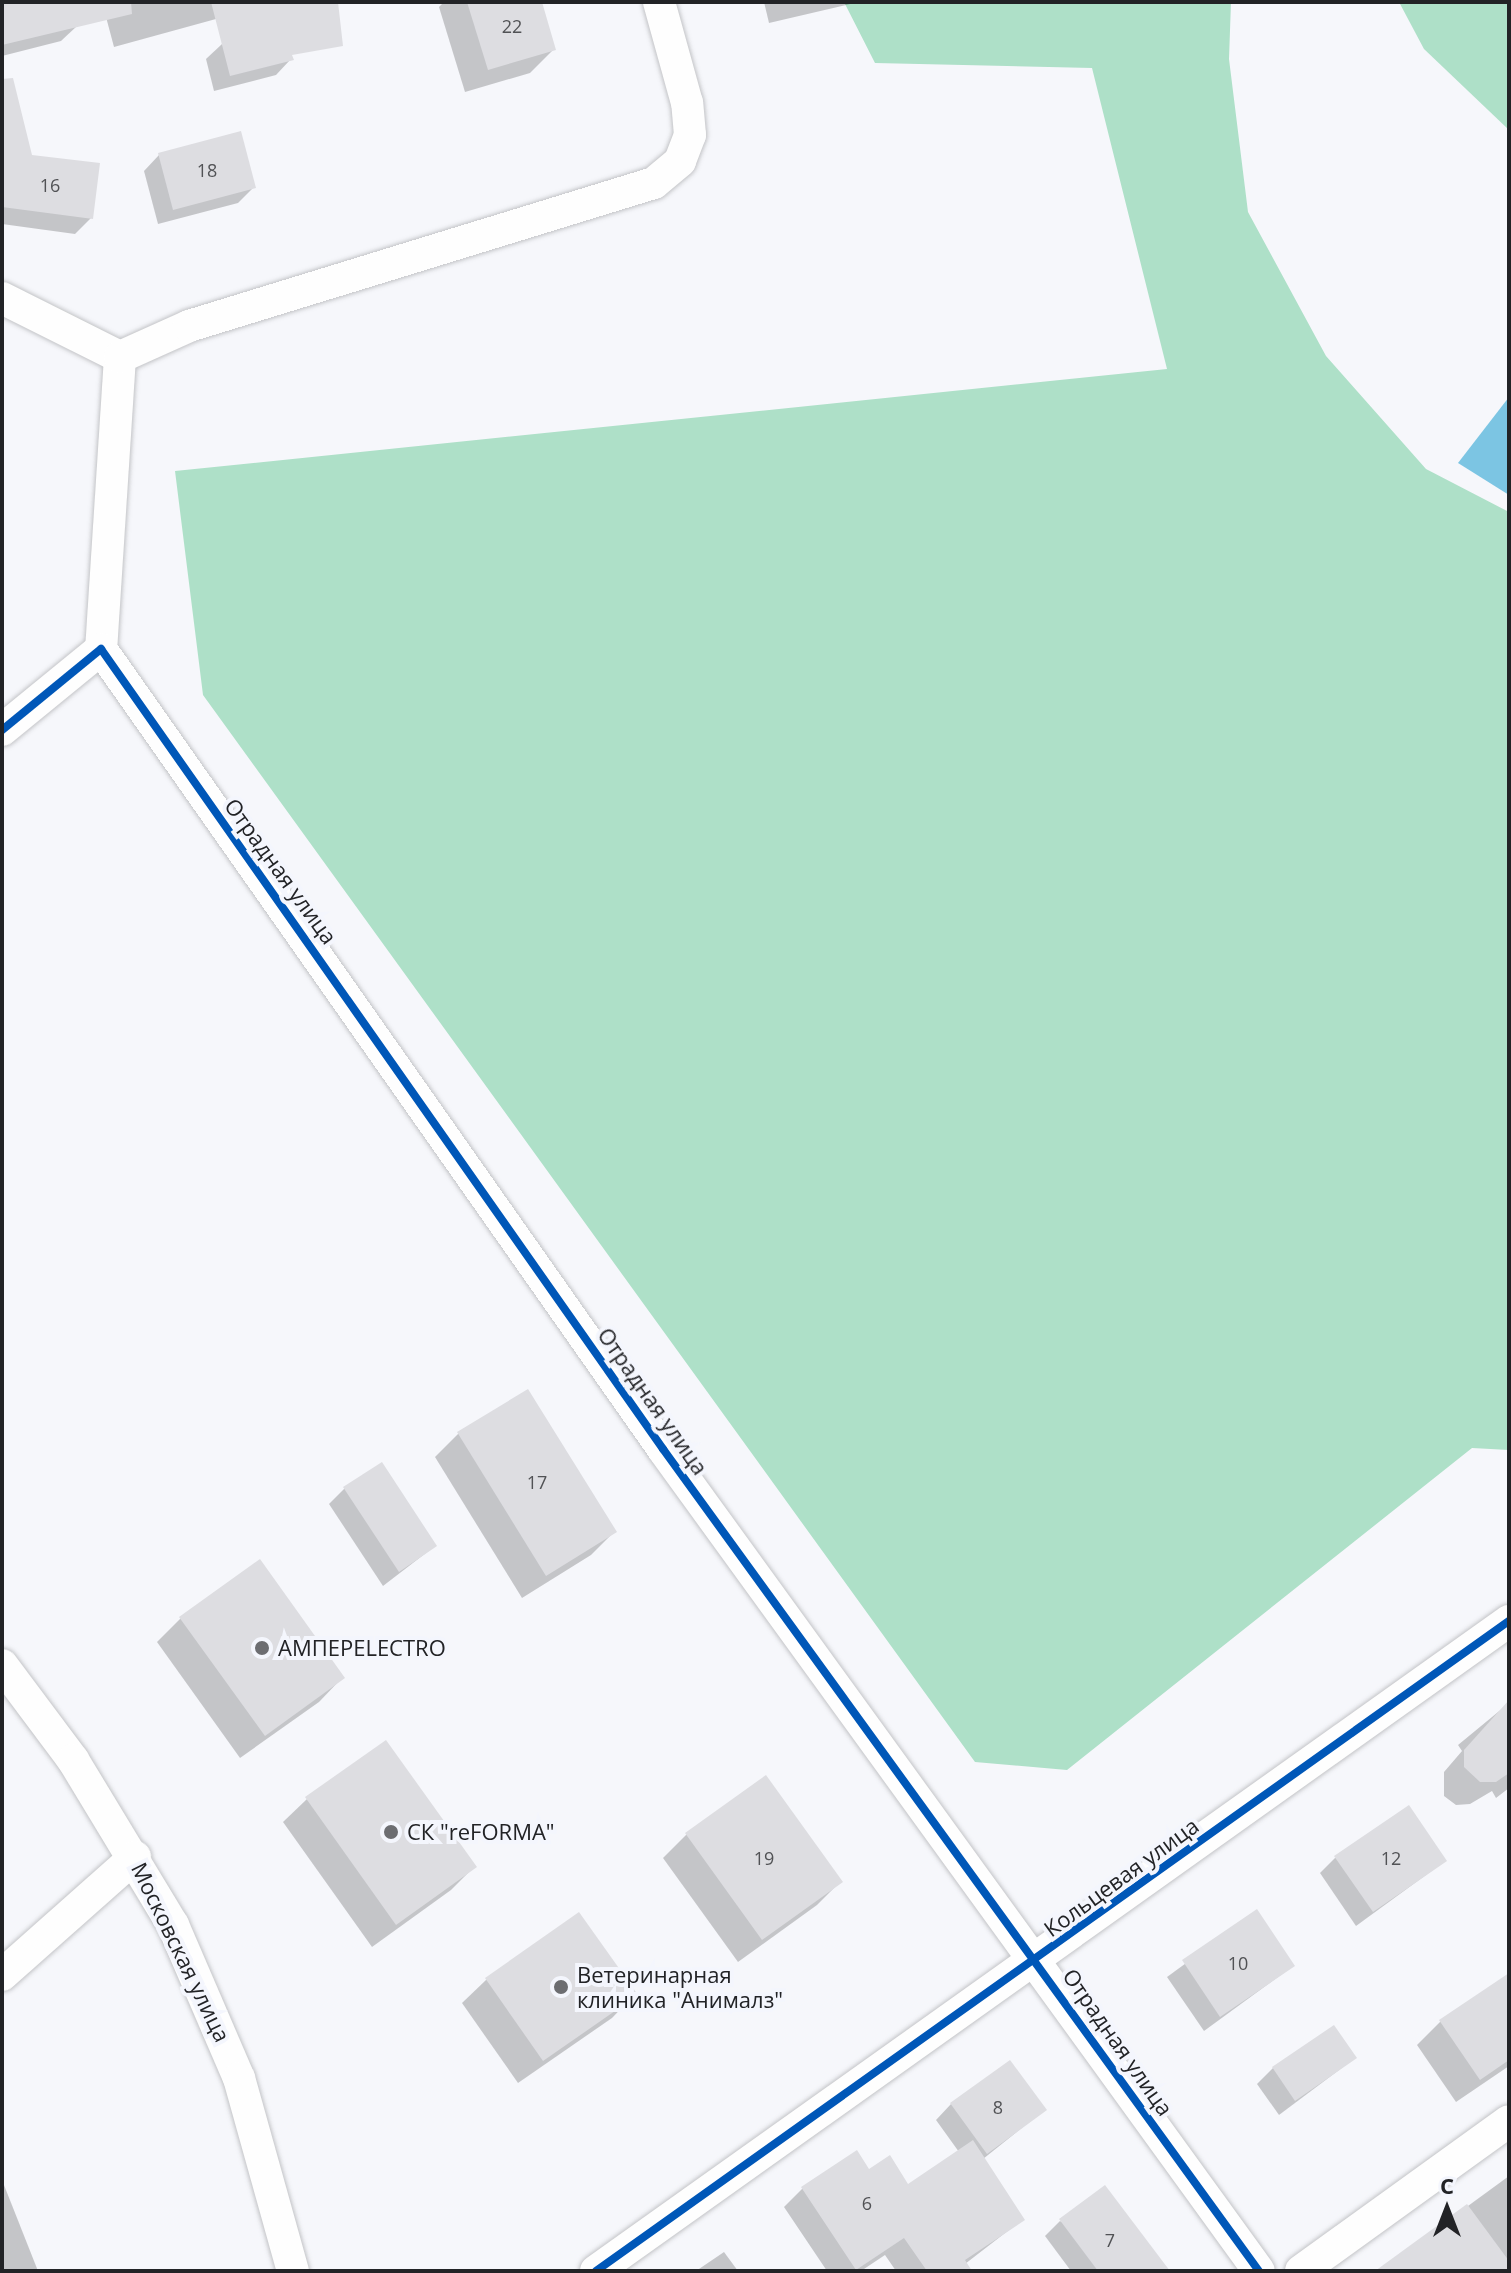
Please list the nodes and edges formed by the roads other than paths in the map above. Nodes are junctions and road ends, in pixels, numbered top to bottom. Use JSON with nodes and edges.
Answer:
{"nodes":[{"id":1,"x":659,"y":2,"type":"edge"},
{"id":2,"x":2,"y":298,"type":"edge"},
{"id":3,"x":120,"y":357,"type":"junction"},
{"id":4,"x":101,"y":649,"type":"junction"},
{"id":5,"x":2,"y":730,"type":"edge"},
{"id":6,"x":1509,"y":1621,"type":"edge"},
{"id":7,"x":2,"y":1665,"type":"edge"},
{"id":8,"x":135,"y":1857,"type":"junction"},
{"id":9,"x":1037,"y":1959,"type":"junction"},
{"id":10,"x":2,"y":1975,"type":"edge"},
{"id":11,"x":1509,"y":2121,"type":"edge"},
{"id":12,"x":293,"y":2271,"type":"edge"},
{"id":13,"x":596,"y":2271,"type":"edge"},
{"id":14,"x":1259,"y":2271,"type":"edge"},
{"id":15,"x":1301,"y":2271,"type":"edge"}],
"edges":[{"from":1,"to":3,"type":"street"},
{"from":2,"to":3,"type":"street"},
{"from":3,"to":4,"type":"street"},
{"from":4,"to":5,"type":"street"},
{"from":4,"to":9,"type":"street","name":"Отрадная улица"},
{"from":6,"to":9,"type":"street","name":"Кольцевая улица"},
{"from":7,"to":8,"type":"street","name":"Московская улица"},
{"from":8,"to":10,"type":"street"},
{"from":8,"to":12,"type":"street","name":"Московская улица"},
{"from":9,"to":13,"type":"street","name":"Кольцевая улица"},
{"from":9,"to":14,"type":"street","name":"Отрадная улица"},
{"from":11,"to":15,"type":"street"}]}
